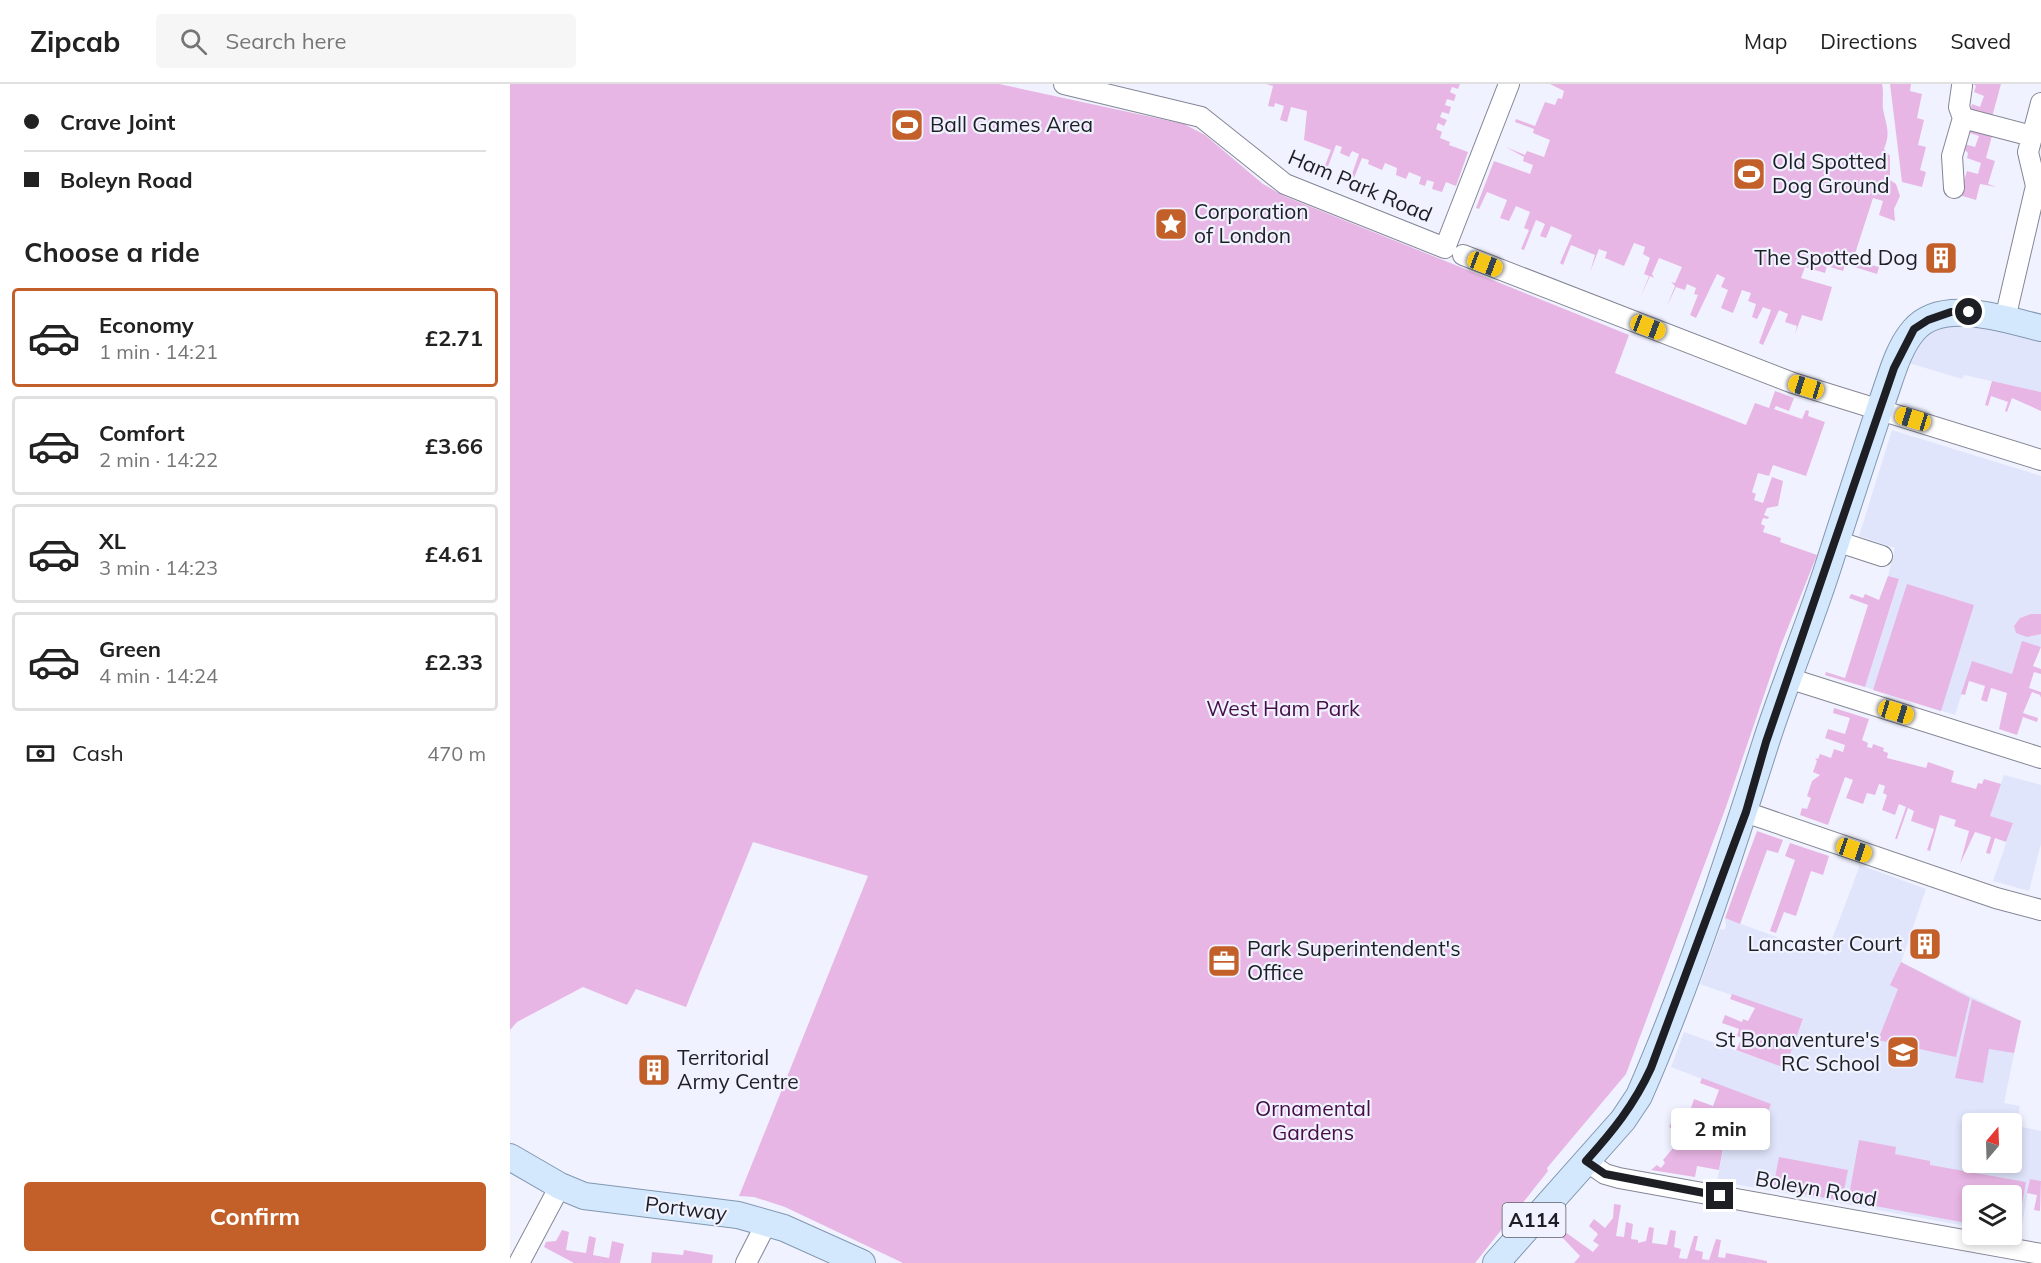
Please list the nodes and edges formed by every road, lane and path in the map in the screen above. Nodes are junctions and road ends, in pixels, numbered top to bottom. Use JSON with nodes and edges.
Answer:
{"nodes":[{"id":1,"x":1064,"y":84,"type":"edge"},
{"id":2,"x":1509,"y":84,"type":"edge"},
{"id":3,"x":1962,"y":86,"type":"dead end"},
{"id":4,"x":2041,"y":103,"type":"edge"},
{"id":5,"x":1963,"y":118,"type":"junction"},
{"id":6,"x":2032,"y":136,"type":"junction"},
{"id":7,"x":2036,"y":165,"type":"edge"},
{"id":8,"x":1954,"y":188,"type":"dead end"},
{"id":9,"x":1454,"y":252,"type":"junction"},
{"id":10,"x":2005,"y":319,"type":"junction"},
{"id":11,"x":2041,"y":328,"type":"edge"},
{"id":12,"x":1880,"y":409,"type":"junction"},
{"id":13,"x":2041,"y":460,"type":"edge"},
{"id":14,"x":1836,"y":541,"type":"junction"},
{"id":15,"x":1882,"y":556,"type":"dead end"},
{"id":16,"x":1788,"y":678,"type":"junction"},
{"id":17,"x":2041,"y":758,"type":"edge"},
{"id":18,"x":1746,"y":812,"type":"junction"},
{"id":19,"x":2041,"y":910,"type":"edge"},
{"id":20,"x":510,"y":1157,"type":"edge"},
{"id":21,"x":1586,"y":1161,"type":"junction"},
{"id":22,"x":560,"y":1186,"type":"junction"},
{"id":23,"x":767,"y":1222,"type":"junction"},
{"id":24,"x":2041,"y":1254,"type":"edge"},
{"id":25,"x":519,"y":1263,"type":"edge"},
{"id":26,"x":746,"y":1263,"type":"edge"},
{"id":27,"x":862,"y":1263,"type":"edge"},
{"id":28,"x":1496,"y":1263,"type":"edge"}],
"edges":[{"from":1,"to":9,"type":"street","name":"Ham Park Road"},
{"from":2,"to":9,"type":"street"},
{"from":3,"to":5,"type":"street"},
{"from":4,"to":6,"type":"street"},
{"from":5,"to":6,"type":"street"},
{"from":5,"to":8,"type":"street"},
{"from":6,"to":7,"type":"street"},
{"from":7,"to":10,"type":"street"},
{"from":9,"to":12,"type":"street","name":"Ham Park Road"},
{"from":10,"to":11,"type":"main road","number":"A114"},
{"from":10,"to":12,"type":"main road","number":"A114"},
{"from":12,"to":13,"type":"street","name":"Ham Park Road"},
{"from":12,"to":14,"type":"main road","number":"A114"},
{"from":14,"to":15,"type":"street"},
{"from":14,"to":16,"type":"main road","number":"A114"},
{"from":16,"to":17,"type":"street"},
{"from":16,"to":18,"type":"main road","number":"A114"},
{"from":18,"to":19,"type":"street"},
{"from":18,"to":21,"type":"main road","number":"A114"},
{"from":20,"to":22,"type":"main road","name":"Portway"},
{"from":21,"to":24,"type":"street","name":"Boleyn Road"},
{"from":21,"to":28,"type":"main road","number":"A114"},
{"from":22,"to":23,"type":"main road","name":"Portway"},
{"from":22,"to":25,"type":"street"},
{"from":23,"to":26,"type":"street"},
{"from":23,"to":27,"type":"main road","name":"Portway"}]}
